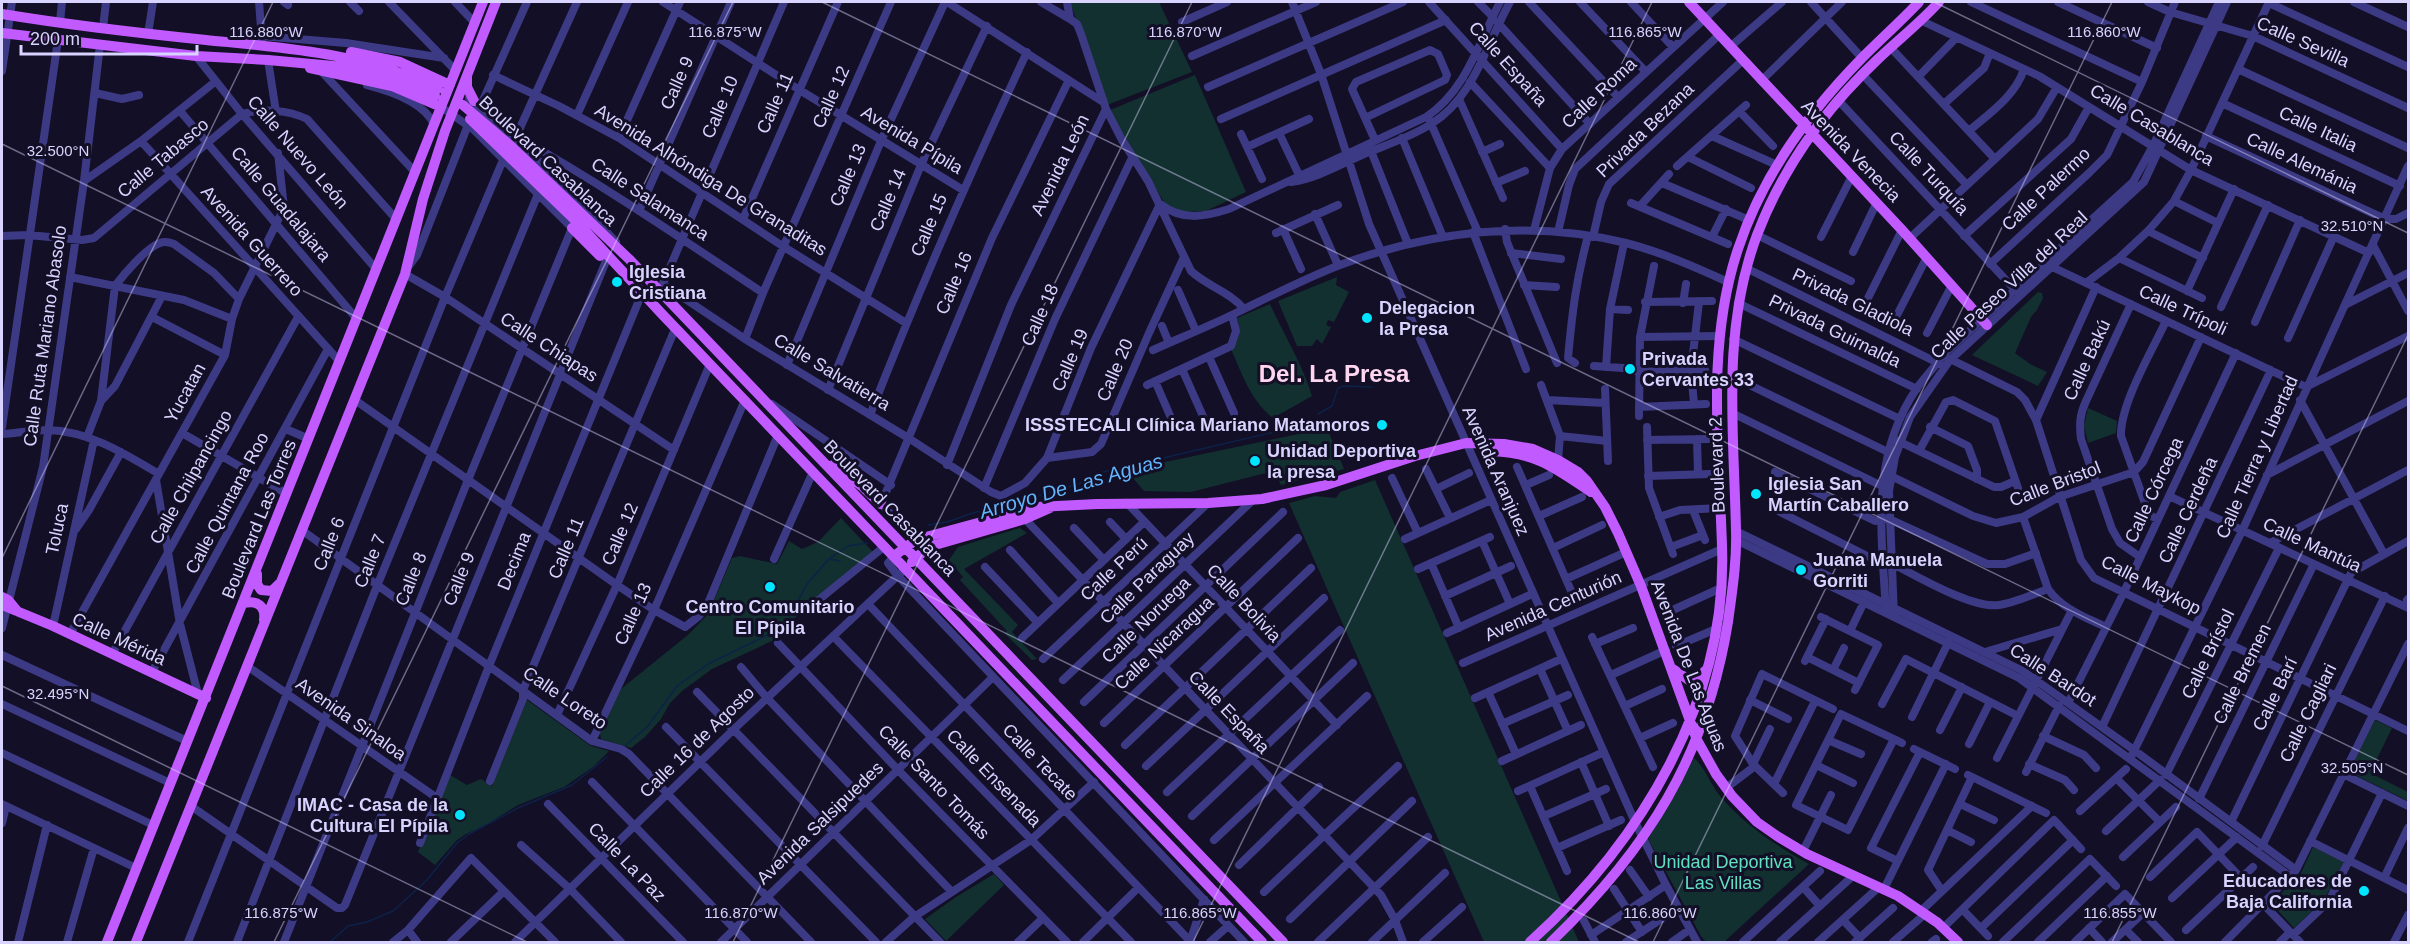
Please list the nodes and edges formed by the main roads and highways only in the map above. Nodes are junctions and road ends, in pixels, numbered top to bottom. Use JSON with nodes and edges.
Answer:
{"nodes":[{"id":1,"x":483,"y":2,"type":"edge"},
{"id":2,"x":496,"y":2,"type":"edge"},
{"id":3,"x":1689,"y":2,"type":"edge"},
{"id":4,"x":1919,"y":2,"type":"edge"},
{"id":5,"x":1939,"y":2,"type":"edge"},
{"id":6,"x":6,"y":15,"type":"edge"},
{"id":7,"x":4,"y":34,"type":"edge"},
{"id":8,"x":294,"y":56,"type":"junction"},
{"id":9,"x":467,"y":73,"type":"junction"},
{"id":10,"x":450,"y":85,"type":"junction"},
{"id":11,"x":436,"y":92,"type":"dead end"},
{"id":12,"x":477,"y":104,"type":"road end"},
{"id":13,"x":441,"y":107,"type":"junction"},
{"id":14,"x":458,"y":110,"type":"junction"},
{"id":15,"x":1807,"y":129,"type":"junction"},
{"id":16,"x":572,"y":228,"type":"road end"},
{"id":17,"x":622,"y":272,"type":"junction"},
{"id":18,"x":1985,"y":323,"type":"road end"},
{"id":19,"x":1464,"y":447,"type":"junction"},
{"id":20,"x":815,"y":453,"type":"junction"},
{"id":21,"x":1597,"y":496,"type":"junction"},
{"id":22,"x":881,"y":504,"type":"road end"},
{"id":23,"x":1024,"y":515,"type":"junction"},
{"id":24,"x":905,"y":547,"type":"junction"},
{"id":25,"x":894,"y":556,"type":"junction"},
{"id":26,"x":916,"y":558,"type":"junction"},
{"id":27,"x":258,"y":568,"type":"junction"},
{"id":28,"x":902,"y":572,"type":"junction"},
{"id":29,"x":282,"y":580,"type":"junction"},
{"id":30,"x":4,"y":602,"type":"edge"},
{"id":31,"x":244,"y":603,"type":"junction"},
{"id":32,"x":262,"y":629,"type":"junction"},
{"id":33,"x":1672,"y":669,"type":"junction"},
{"id":34,"x":1707,"y":669,"type":"junction"},
{"id":35,"x":202,"y":696,"type":"junction"},
{"id":36,"x":1690,"y":721,"type":"junction"},
{"id":37,"x":1696,"y":740,"type":"junction"},
{"id":38,"x":139,"y":941,"type":"edge"},
{"id":39,"x":107,"y":942,"type":"edge"},
{"id":40,"x":1262,"y":942,"type":"edge"},
{"id":41,"x":1283,"y":942,"type":"edge"},
{"id":42,"x":1530,"y":942,"type":"edge"},
{"id":43,"x":1551,"y":942,"type":"edge"},
{"id":44,"x":1958,"y":942,"type":"edge"}],
"edges":[{"from":1,"to":10,"type":"main road","name":"Boulevard Las Torres"},
{"from":2,"to":9,"type":"main road"},
{"from":3,"to":15,"type":"main road","name":"Avenida Venecia"},
{"from":4,"to":15,"type":"main road","name":"Boulevard 2"},
{"from":5,"to":15,"type":"main road","name":"Boulevard 2"},
{"from":6,"to":8,"type":"main road"},
{"from":7,"to":8,"type":"main road"},
{"from":8,"to":10,"type":"main road"},
{"from":8,"to":11,"type":"main road"},
{"from":8,"to":13,"type":"main road"},
{"from":9,"to":12,"type":"main road"},
{"from":9,"to":14,"type":"main road"},
{"from":10,"to":13,"type":"main road","name":"Boulevard Las Torres"},
{"from":13,"to":27,"type":"main road","name":"Boulevard Las Torres"},
{"from":14,"to":17,"type":"main road","name":"Boulevard Casablanca"},
{"from":14,"to":20,"type":"main road","name":"Boulevard Casablanca"},
{"from":14,"to":29,"type":"main road"},
{"from":15,"to":18,"type":"main road","name":"Avenida Venecia"},
{"from":15,"to":34,"type":"main road","name":"Boulevard 2"},
{"from":15,"to":37,"type":"main road","name":"Boulevard 2"},
{"from":16,"to":17,"type":"main road"},
{"from":17,"to":25,"type":"main road","name":"Boulevard Casablanca"},
{"from":19,"to":21,"type":"main road","name":"Avenida De Las Aguas"},
{"from":19,"to":21,"type":"main road","name":"Avenida De Las Aguas"},
{"from":19,"to":23,"type":"main road","name":"Avenida De Las Aguas"},
{"from":20,"to":22,"type":"main road"},
{"from":20,"to":24,"type":"main road","name":"Boulevard Casablanca"},
{"from":21,"to":33,"type":"main road","name":"Avenida De Las Aguas"},
{"from":23,"to":24,"type":"main road"},
{"from":23,"to":26,"type":"main road"},
{"from":24,"to":25,"type":"main road"},
{"from":24,"to":26,"type":"main road","name":"Boulevard Casablanca"},
{"from":25,"to":28,"type":"main road","name":"Boulevard Casablanca"},
{"from":26,"to":28,"type":"main road"},
{"from":26,"to":41,"type":"main road","name":"Boulevard Casablanca"},
{"from":27,"to":29,"type":"main road"},
{"from":27,"to":31,"type":"main road","name":"Boulevard Las Torres"},
{"from":28,"to":40,"type":"main road","name":"Boulevard Casablanca"},
{"from":29,"to":32,"type":"main road"},
{"from":30,"to":35,"type":"main road","name":"Calle Mérida"},
{"from":31,"to":32,"type":"main road"},
{"from":31,"to":35,"type":"main road","name":"Boulevard Las Torres"},
{"from":32,"to":38,"type":"main road"},
{"from":33,"to":34,"type":"main road"},
{"from":33,"to":36,"type":"main road","name":"Avenida De Las Aguas"},
{"from":34,"to":36,"type":"main road","name":"Boulevard 2"},
{"from":35,"to":39,"type":"main road","name":"Boulevard Las Torres"},
{"from":36,"to":37,"type":"main road","name":"Avenida De Las Aguas"},
{"from":36,"to":42,"type":"main road","name":"Boulevard 2"},
{"from":37,"to":43,"type":"main road","name":"Boulevard 2"},
{"from":37,"to":44,"type":"main road","name":"Avenida De Las Aguas"}]}
